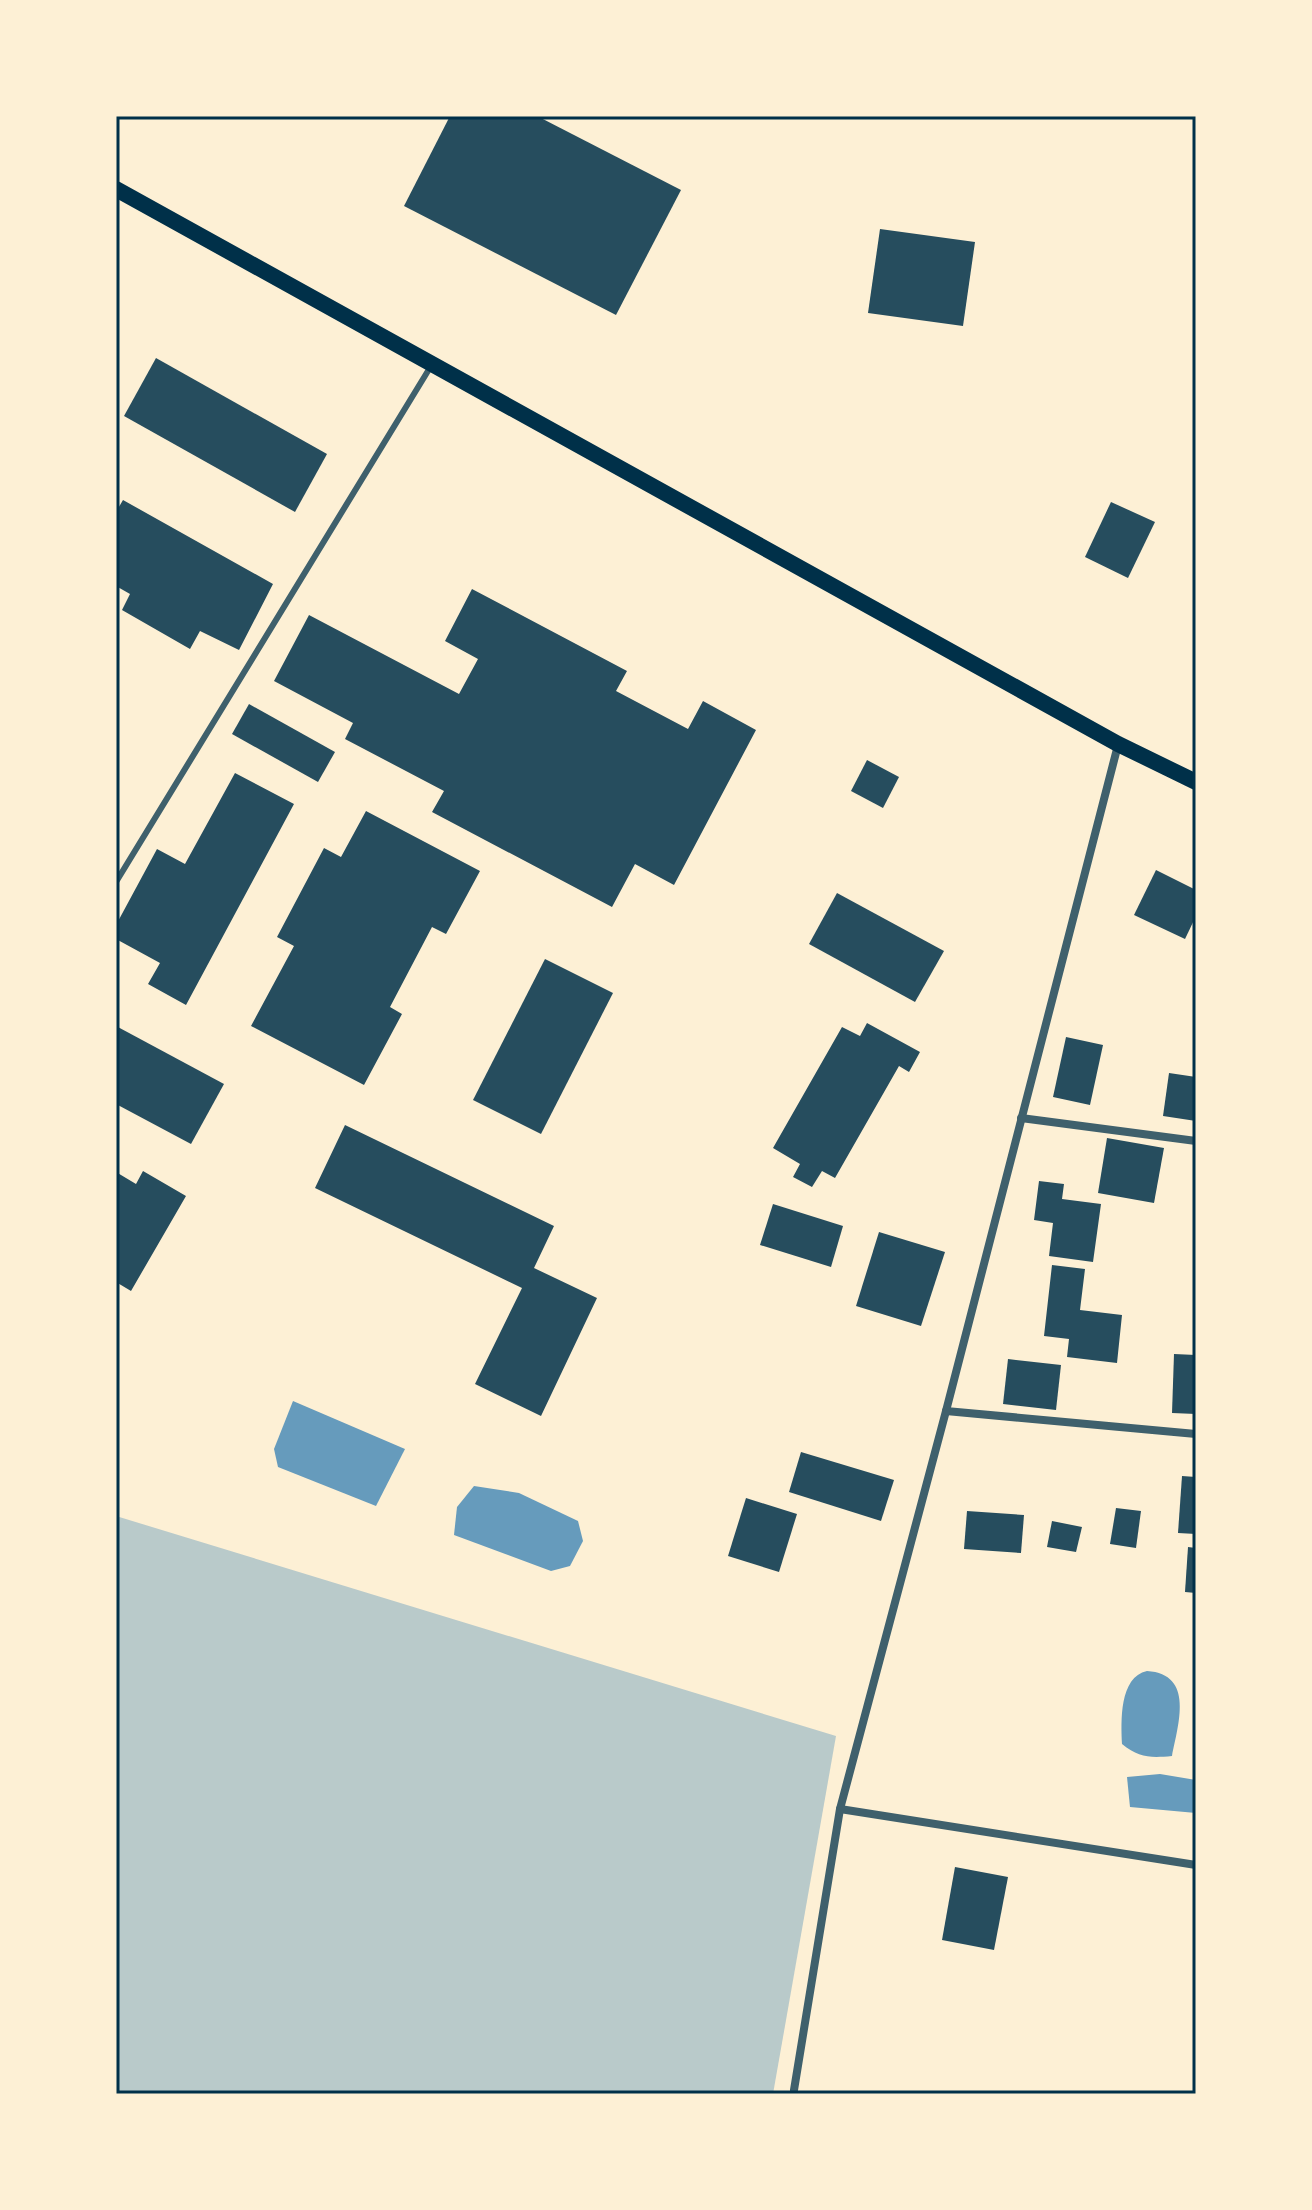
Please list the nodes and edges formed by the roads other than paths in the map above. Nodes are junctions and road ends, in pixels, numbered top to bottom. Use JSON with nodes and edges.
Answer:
{"nodes":[{"id":1,"x":116,"y":189,"type":"edge"},
{"id":2,"x":433,"y":363,"type":"junction"},
{"id":3,"x":1118,"y":744,"type":"junction"},
{"id":4,"x":1196,"y":782,"type":"edge"},
{"id":5,"x":116,"y":882,"type":"edge"},
{"id":6,"x":1021,"y":1118,"type":"junction"},
{"id":7,"x":1196,"y":1141,"type":"edge"},
{"id":8,"x":946,"y":1411,"type":"junction"},
{"id":9,"x":1196,"y":1434,"type":"edge"},
{"id":10,"x":840,"y":1809,"type":"junction"},
{"id":11,"x":1196,"y":1865,"type":"edge"},
{"id":12,"x":794,"y":2090,"type":"dead end"}],
"edges":[{"from":1,"to":2,"type":"main road"},
{"from":2,"to":3,"type":"main road"},
{"from":2,"to":5,"type":"lane"},
{"from":3,"to":4,"type":"main road"},
{"from":3,"to":6,"type":"street"},
{"from":6,"to":7,"type":"street"},
{"from":6,"to":8,"type":"street"},
{"from":8,"to":9,"type":"street"},
{"from":8,"to":10,"type":"street"},
{"from":10,"to":11,"type":"street"},
{"from":10,"to":12,"type":"street"}]}
